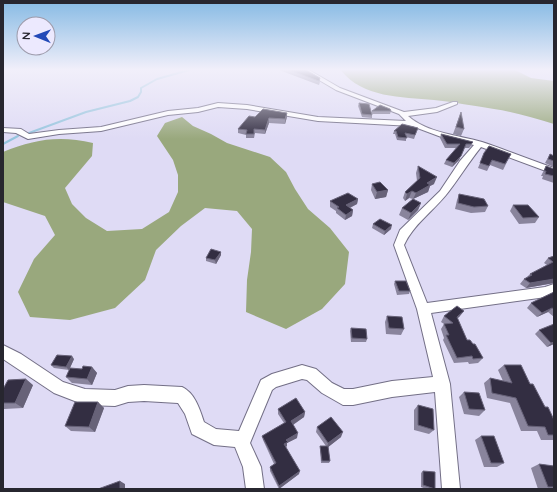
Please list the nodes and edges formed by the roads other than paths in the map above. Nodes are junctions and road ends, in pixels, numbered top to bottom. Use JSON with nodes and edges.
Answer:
{"nodes":[{"id":1,"x":348,"y":93,"type":"edge"},
{"id":2,"x":455,"y":104,"type":"dead end"},
{"id":3,"x":403,"y":114,"type":"junction"},
{"id":4,"x":412,"y":124,"type":"junction"},
{"id":5,"x":3,"y":130,"type":"edge"},
{"id":6,"x":479,"y":144,"type":"junction"},
{"id":7,"x":554,"y":171,"type":"edge"},
{"id":8,"x":554,"y":289,"type":"edge"},
{"id":9,"x":423,"y":309,"type":"junction"},
{"id":10,"x":3,"y":352,"type":"edge"},
{"id":11,"x":442,"y":384,"type":"junction"},
{"id":12,"x":240,"y":439,"type":"junction"},
{"id":13,"x":255,"y":489,"type":"edge"},
{"id":14,"x":451,"y":489,"type":"edge"}],
"edges":[{"from":1,"to":3,"type":"street"},
{"from":2,"to":3,"type":"street"},
{"from":3,"to":4,"type":"street"},
{"from":4,"to":5,"type":"street"},
{"from":4,"to":6,"type":"street"},
{"from":6,"to":7,"type":"street"},
{"from":6,"to":9,"type":"street"},
{"from":8,"to":9,"type":"street"},
{"from":9,"to":11,"type":"street"},
{"from":10,"to":12,"type":"street"},
{"from":11,"to":12,"type":"street"},
{"from":11,"to":14,"type":"street"},
{"from":12,"to":13,"type":"street"}]}
